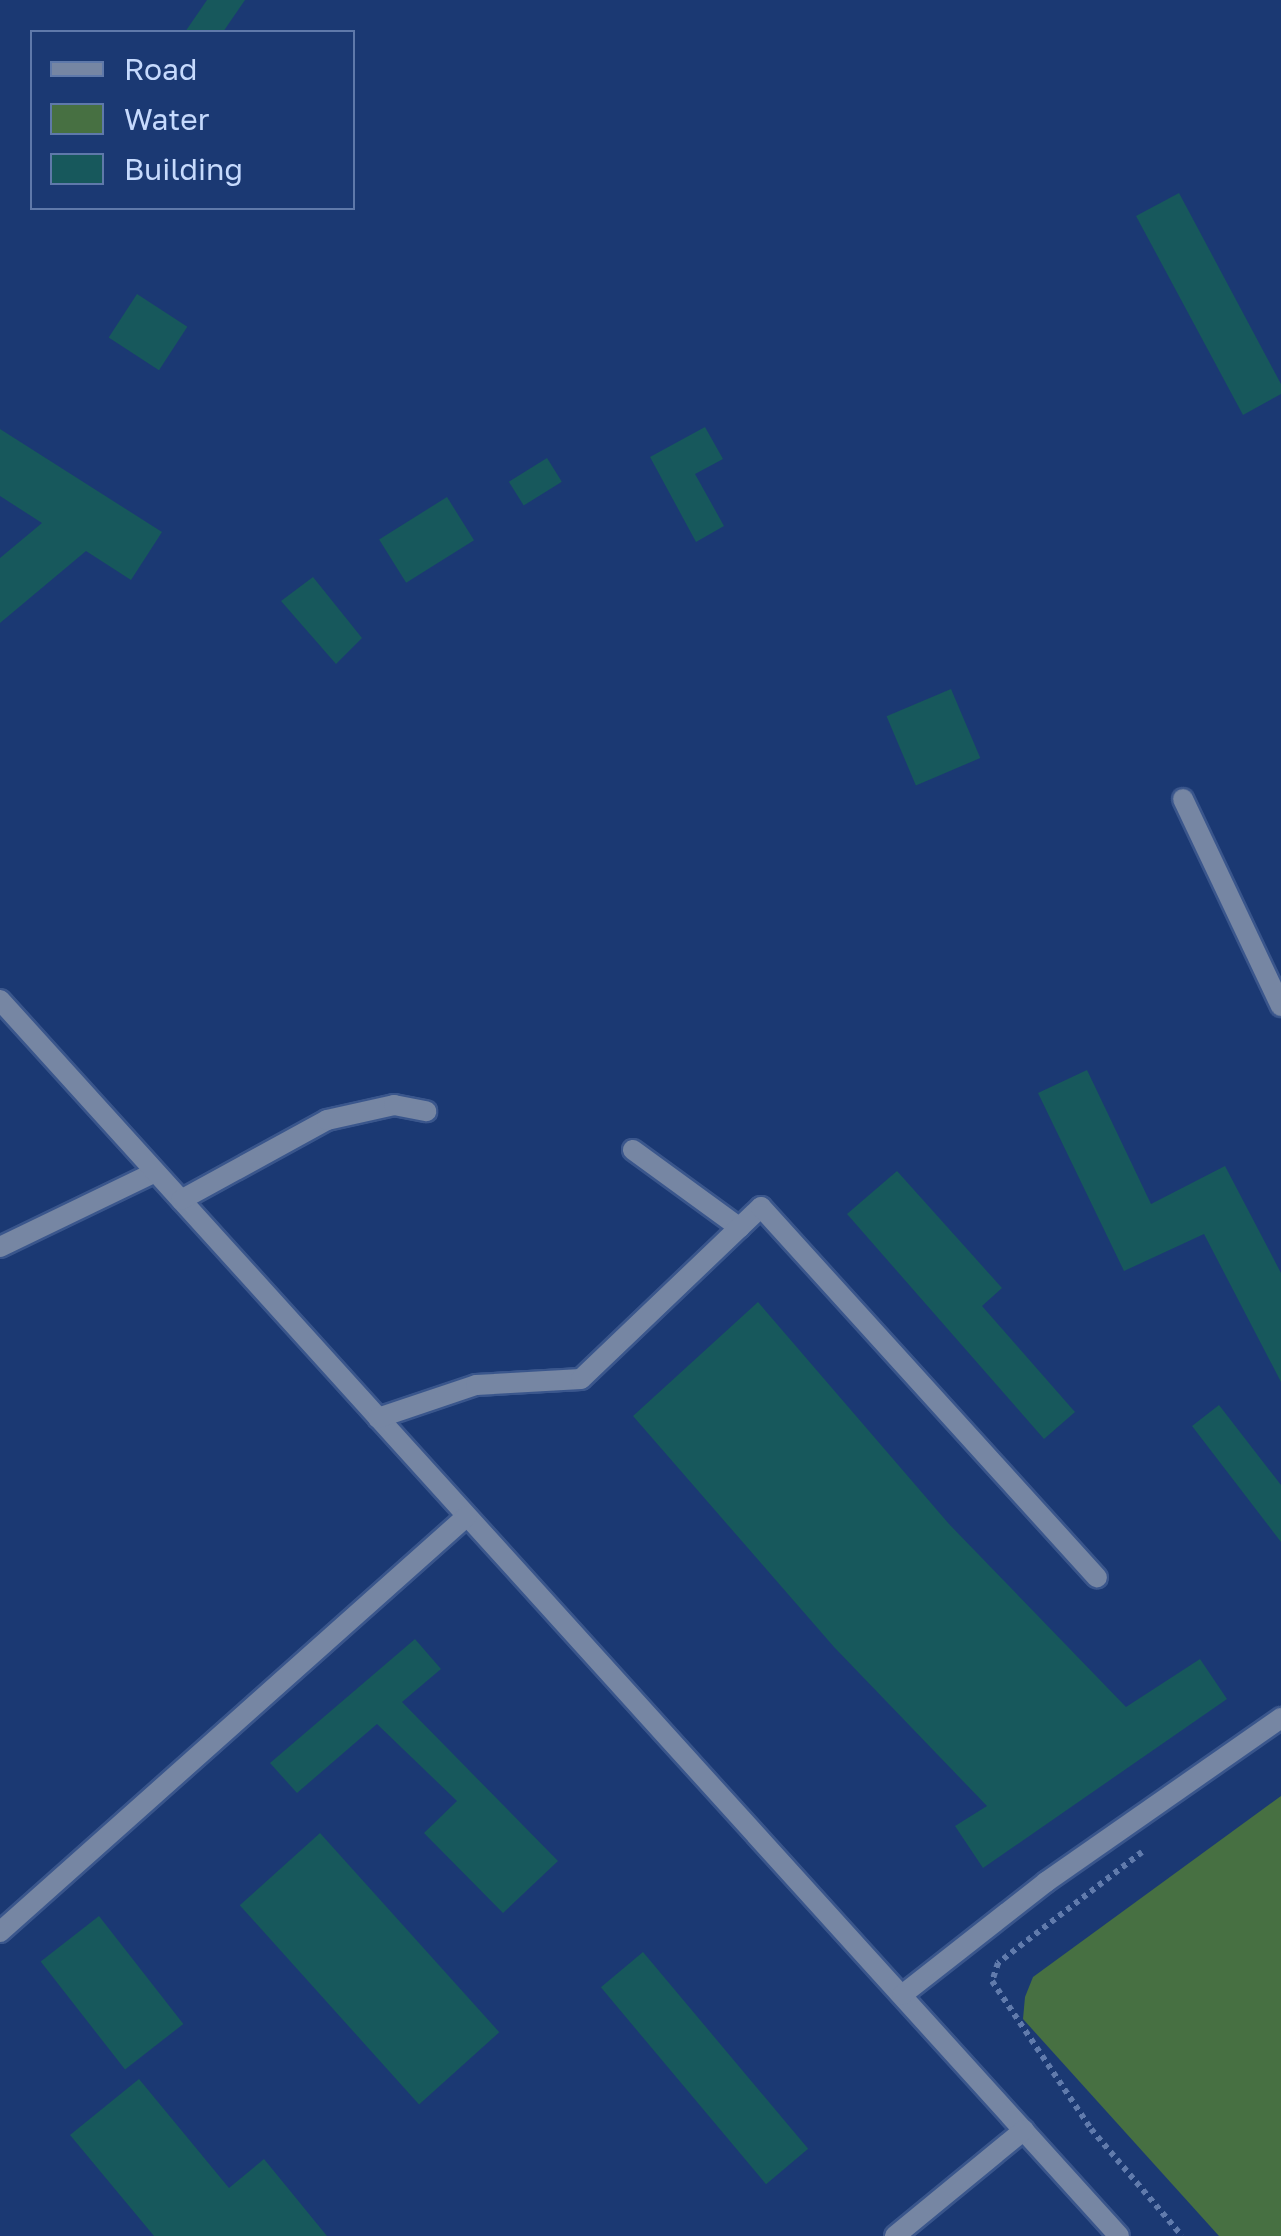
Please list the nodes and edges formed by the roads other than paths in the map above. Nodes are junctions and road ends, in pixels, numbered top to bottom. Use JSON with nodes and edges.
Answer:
{"nodes":[{"id":1,"x":1183,"y":799,"type":"dead end"},
{"id":2,"x":0,"y":1000,"type":"edge"},
{"id":3,"x":1281,"y":1006,"type":"edge"},
{"id":4,"x":426,"y":1111,"type":"dead end"},
{"id":5,"x":633,"y":1150,"type":"dead end"},
{"id":6,"x":155,"y":1172,"type":"junction"},
{"id":7,"x":181,"y":1200,"type":"junction"},
{"id":8,"x":740,"y":1228,"type":"junction"},
{"id":9,"x":0,"y":1247,"type":"edge"},
{"id":10,"x":378,"y":1418,"type":"junction"},
{"id":11,"x":466,"y":1516,"type":"junction"},
{"id":12,"x":1097,"y":1577,"type":"dead end"},
{"id":13,"x":1281,"y":1718,"type":"edge"},
{"id":14,"x":0,"y":1932,"type":"edge"},
{"id":15,"x":902,"y":1995,"type":"junction"},
{"id":16,"x":1024,"y":2130,"type":"junction"},
{"id":17,"x":895,"y":2236,"type":"edge"},
{"id":18,"x":1119,"y":2236,"type":"edge"}],
"edges":[{"from":1,"to":3,"type":"street"},
{"from":2,"to":6,"type":"street"},
{"from":4,"to":7,"type":"street"},
{"from":5,"to":8,"type":"street"},
{"from":6,"to":7,"type":"street"},
{"from":6,"to":9,"type":"street"},
{"from":7,"to":10,"type":"street"},
{"from":8,"to":10,"type":"street"},
{"from":8,"to":12,"type":"street"},
{"from":10,"to":11,"type":"street"},
{"from":11,"to":14,"type":"street"},
{"from":11,"to":15,"type":"street"},
{"from":13,"to":15,"type":"street"},
{"from":15,"to":16,"type":"street"},
{"from":16,"to":17,"type":"street"},
{"from":16,"to":18,"type":"street"}]}
